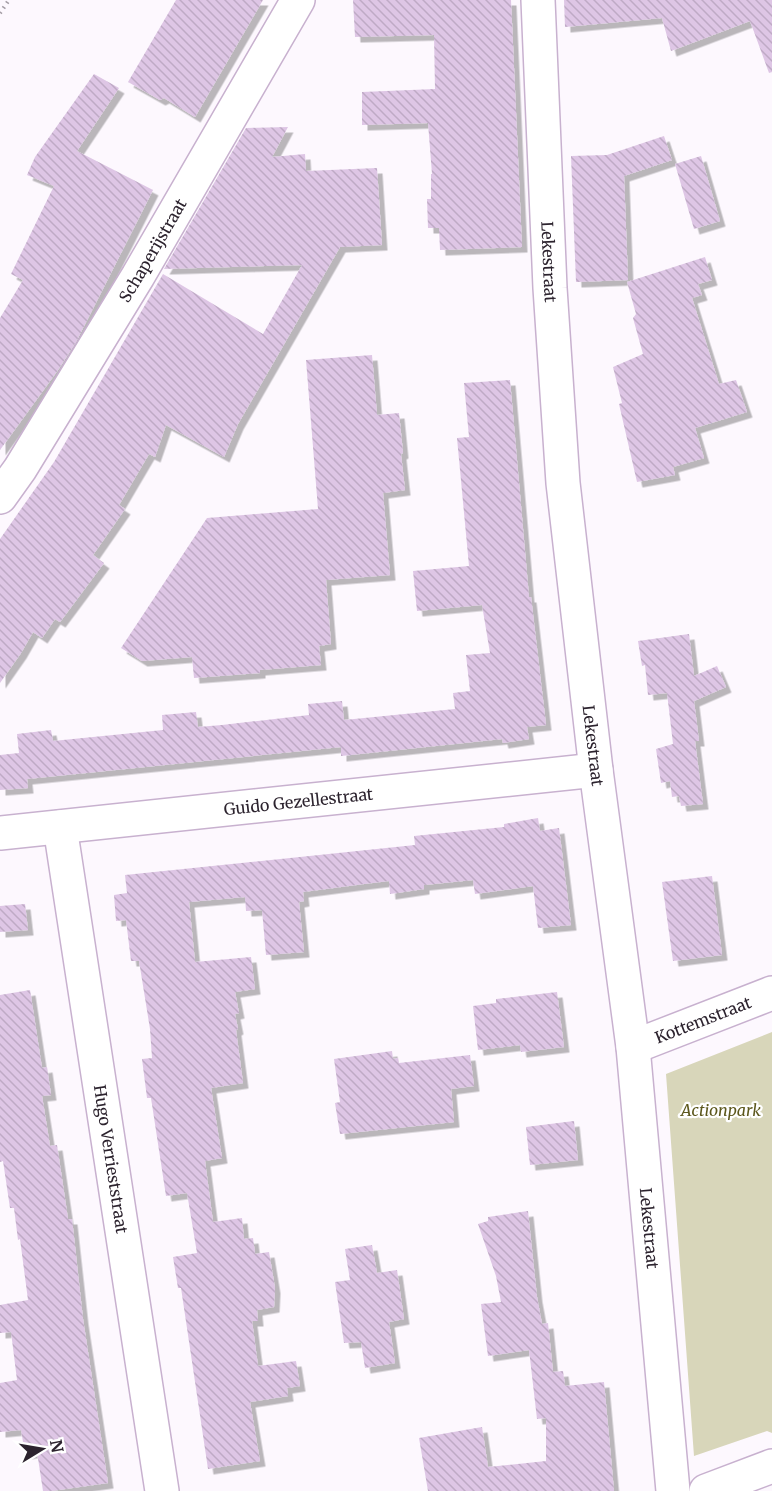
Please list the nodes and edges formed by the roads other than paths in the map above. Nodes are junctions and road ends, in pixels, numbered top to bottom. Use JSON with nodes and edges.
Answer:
{"nodes":[{"id":1,"x":298,"y":0,"type":"edge"},
{"id":2,"x":538,"y":0,"type":"edge"},
{"id":3,"x":0,"y":497,"type":"edge"},
{"id":4,"x":597,"y":770,"type":"junction"},
{"id":5,"x":60,"y":827,"type":"junction"},
{"id":6,"x":0,"y":833,"type":"edge"},
{"id":7,"x":772,"y":993,"type":"edge"},
{"id":8,"x":633,"y":1047,"type":"junction"},
{"id":9,"x":772,"y":1466,"type":"edge"},
{"id":10,"x":162,"y":1491,"type":"edge"},
{"id":11,"x":673,"y":1491,"type":"edge"},
{"id":12,"x":706,"y":1491,"type":"edge"}],
"edges":[{"from":1,"to":3,"type":"street","name":"Schaperijstraat"},
{"from":2,"to":4,"type":"street","name":"Lekestraat"},
{"from":4,"to":5,"type":"street","name":"Guido Gezellestraat"},
{"from":4,"to":8,"type":"street","name":"Lekestraat"},
{"from":5,"to":6,"type":"street","name":"Guido Gezellestraat"},
{"from":5,"to":10,"type":"street","name":"Hugo Verrieststraat"},
{"from":7,"to":8,"type":"street","name":"Kottemstraat"},
{"from":8,"to":11,"type":"street","name":"Lekestraat"},
{"from":9,"to":12,"type":"street"}]}
